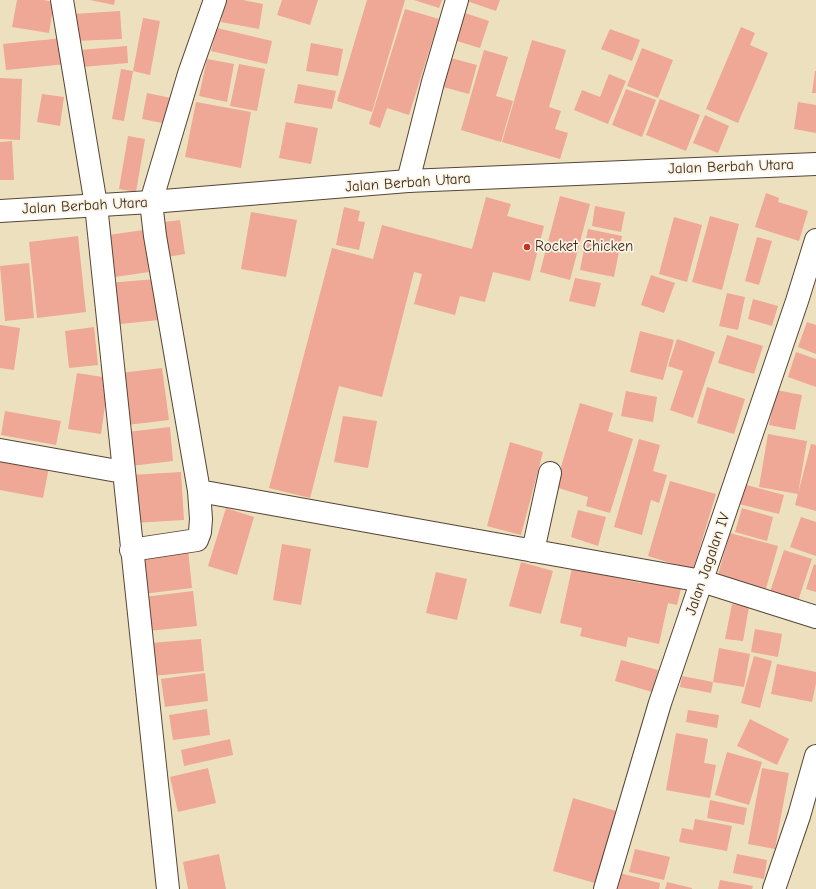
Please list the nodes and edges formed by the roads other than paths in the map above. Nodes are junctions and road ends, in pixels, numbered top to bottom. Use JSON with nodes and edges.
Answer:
{"nodes":[{"id":1,"x":62,"y":0,"type":"edge"},
{"id":2,"x":215,"y":0,"type":"edge"},
{"id":3,"x":457,"y":0,"type":"edge"},
{"id":4,"x":816,"y":164,"type":"edge"},
{"id":5,"x":408,"y":181,"type":"junction"},
{"id":6,"x":151,"y":202,"type":"junction"},
{"id":7,"x":96,"y":205,"type":"junction"},
{"id":8,"x":0,"y":210,"type":"edge"},
{"id":9,"x":816,"y":240,"type":"edge"},
{"id":10,"x":0,"y":450,"type":"edge"},
{"id":11,"x":123,"y":472,"type":"junction"},
{"id":12,"x":550,"y":473,"type":"dead end"},
{"id":13,"x":199,"y":491,"type":"junction"},
{"id":14,"x":132,"y":550,"type":"junction"},
{"id":15,"x":533,"y":551,"type":"junction"},
{"id":16,"x":702,"y":581,"type":"junction"},
{"id":17,"x":816,"y":616,"type":"edge"},
{"id":18,"x":816,"y":756,"type":"edge"},
{"id":19,"x":168,"y":889,"type":"edge"},
{"id":20,"x":605,"y":889,"type":"edge"},
{"id":21,"x":774,"y":889,"type":"edge"}],
"edges":[{"from":1,"to":7,"type":"street"},
{"from":2,"to":6,"type":"street"},
{"from":3,"to":5,"type":"street"},
{"from":4,"to":5,"type":"street","name":"Jalan Berbah Utara"},
{"from":5,"to":6,"type":"street","name":"Jalan Berbah Utara"},
{"from":6,"to":7,"type":"street","name":"Jalan Berbah Utara"},
{"from":6,"to":13,"type":"street"},
{"from":7,"to":8,"type":"street","name":"Jalan Berbah Utara"},
{"from":7,"to":11,"type":"street"},
{"from":9,"to":16,"type":"street","name":"Jalan Jagalan IV"},
{"from":10,"to":11,"type":"street"},
{"from":11,"to":14,"type":"street"},
{"from":12,"to":15,"type":"street"},
{"from":13,"to":14,"type":"street"},
{"from":13,"to":15,"type":"street"},
{"from":14,"to":19,"type":"street"},
{"from":15,"to":16,"type":"street"},
{"from":16,"to":17,"type":"street"},
{"from":16,"to":20,"type":"street","name":"Jalan Jagalan IV"},
{"from":18,"to":21,"type":"street"}]}
